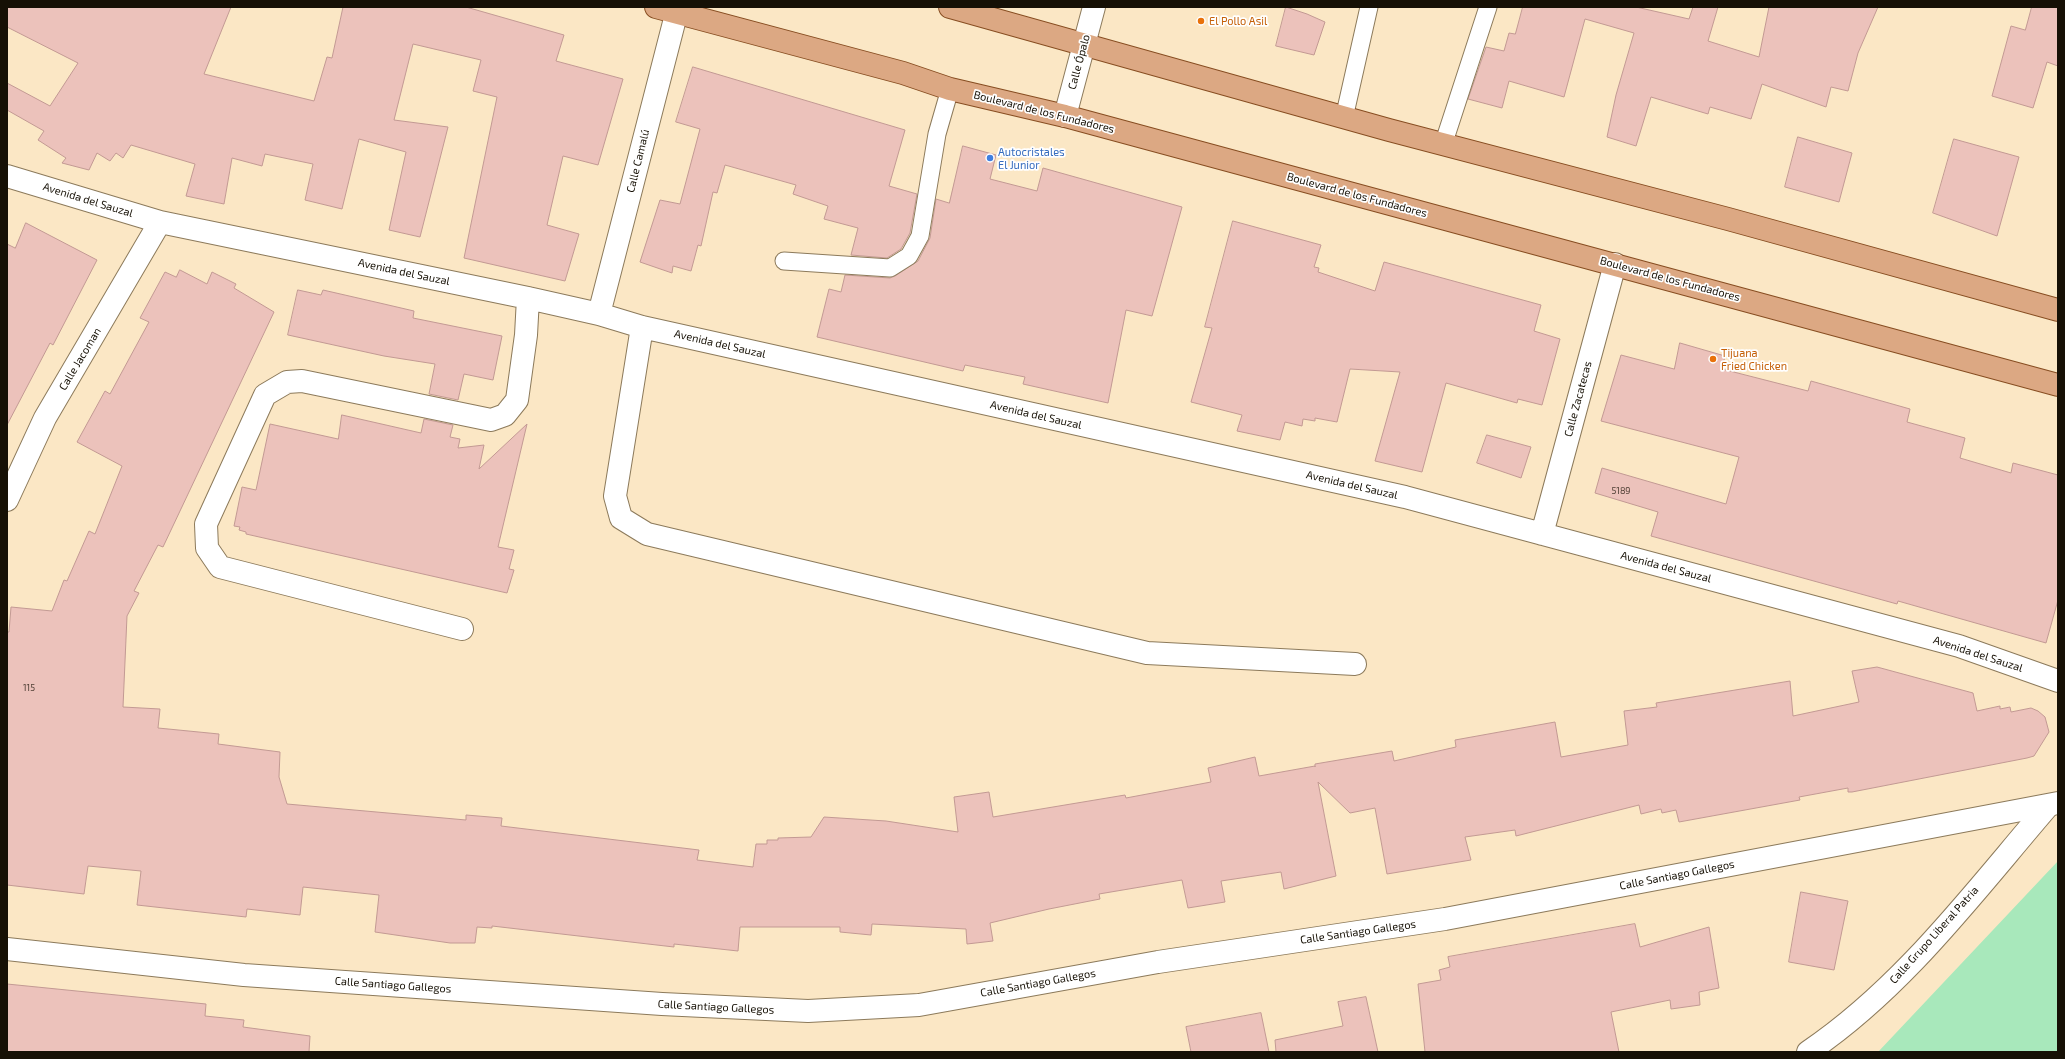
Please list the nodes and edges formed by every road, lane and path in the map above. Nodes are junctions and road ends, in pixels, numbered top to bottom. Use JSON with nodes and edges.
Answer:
{"nodes":[{"id":1,"x":950,"y":7,"type":"edge"},
{"id":2,"x":1094,"y":7,"type":"edge"},
{"id":3,"x":1369,"y":7,"type":"edge"},
{"id":4,"x":1488,"y":7,"type":"edge"},
{"id":5,"x":670,"y":9,"type":"edge"},
{"id":6,"x":1084,"y":43,"type":"junction"},
{"id":7,"x":950,"y":90,"type":"junction"},
{"id":8,"x":1064,"y":116,"type":"junction"},
{"id":9,"x":1344,"y":118,"type":"junction"},
{"id":10,"x":1443,"y":145,"type":"junction"},
{"id":11,"x":7,"y":176,"type":"edge"},
{"id":12,"x":160,"y":222,"type":"junction"},
{"id":13,"x":784,"y":261,"type":"dead end"},
{"id":14,"x":1615,"y":264,"type":"junction"},
{"id":15,"x":528,"y":298,"type":"junction"},
{"id":16,"x":2058,"y":310,"type":"edge"},
{"id":17,"x":599,"y":314,"type":"junction"},
{"id":18,"x":642,"y":327,"type":"junction"},
{"id":19,"x":2058,"y":385,"type":"edge"},
{"id":20,"x":7,"y":500,"type":"edge"},
{"id":21,"x":1542,"y":534,"type":"junction"},
{"id":22,"x":462,"y":629,"type":"dead end"},
{"id":23,"x":1355,"y":664,"type":"dead end"},
{"id":24,"x":2058,"y":681,"type":"edge"},
{"id":25,"x":2053,"y":804,"type":"edge"},
{"id":26,"x":7,"y":949,"type":"edge"},
{"id":27,"x":1808,"y":1052,"type":"edge"}],
"edges":[{"from":1,"to":6,"type":"main road"},
{"from":2,"to":6,"type":"street","name":"Calle Ópalo"},
{"from":3,"to":9,"type":"lane"},
{"from":4,"to":10,"type":"lane"},
{"from":5,"to":7,"type":"main road","name":"Boulevard de los Fundadores"},
{"from":5,"to":17,"type":"street","name":"Calle Camalú"},
{"from":6,"to":8,"type":"street","name":"Calle Ópalo"},
{"from":6,"to":9,"type":"main road"},
{"from":7,"to":8,"type":"main road","name":"Boulevard de los Fundadores"},
{"from":7,"to":13,"type":"lane"},
{"from":8,"to":14,"type":"main road","name":"Boulevard de los Fundadores"},
{"from":9,"to":10,"type":"main road"},
{"from":10,"to":16,"type":"main road"},
{"from":11,"to":12,"type":"street","name":"Avenida del Sauzal"},
{"from":12,"to":15,"type":"street","name":"Avenida del Sauzal"},
{"from":12,"to":20,"type":"street","name":"Calle Jacoman"},
{"from":14,"to":19,"type":"main road","name":"Boulevard de los Fundadores"},
{"from":14,"to":21,"type":"street","name":"Calle Zacatecas"},
{"from":15,"to":17,"type":"street","name":"Avenida del Sauzal"},
{"from":15,"to":22,"type":"street"},
{"from":17,"to":18,"type":"street","name":"Avenida del Sauzal"},
{"from":18,"to":21,"type":"street","name":"Avenida del Sauzal"},
{"from":18,"to":23,"type":"street"},
{"from":21,"to":24,"type":"street","name":"Avenida del Sauzal"},
{"from":25,"to":26,"type":"street","name":"Calle Santiago Gallegos"},
{"from":25,"to":27,"type":"street","name":"Calle Grupo Liberal Patria"}]}
